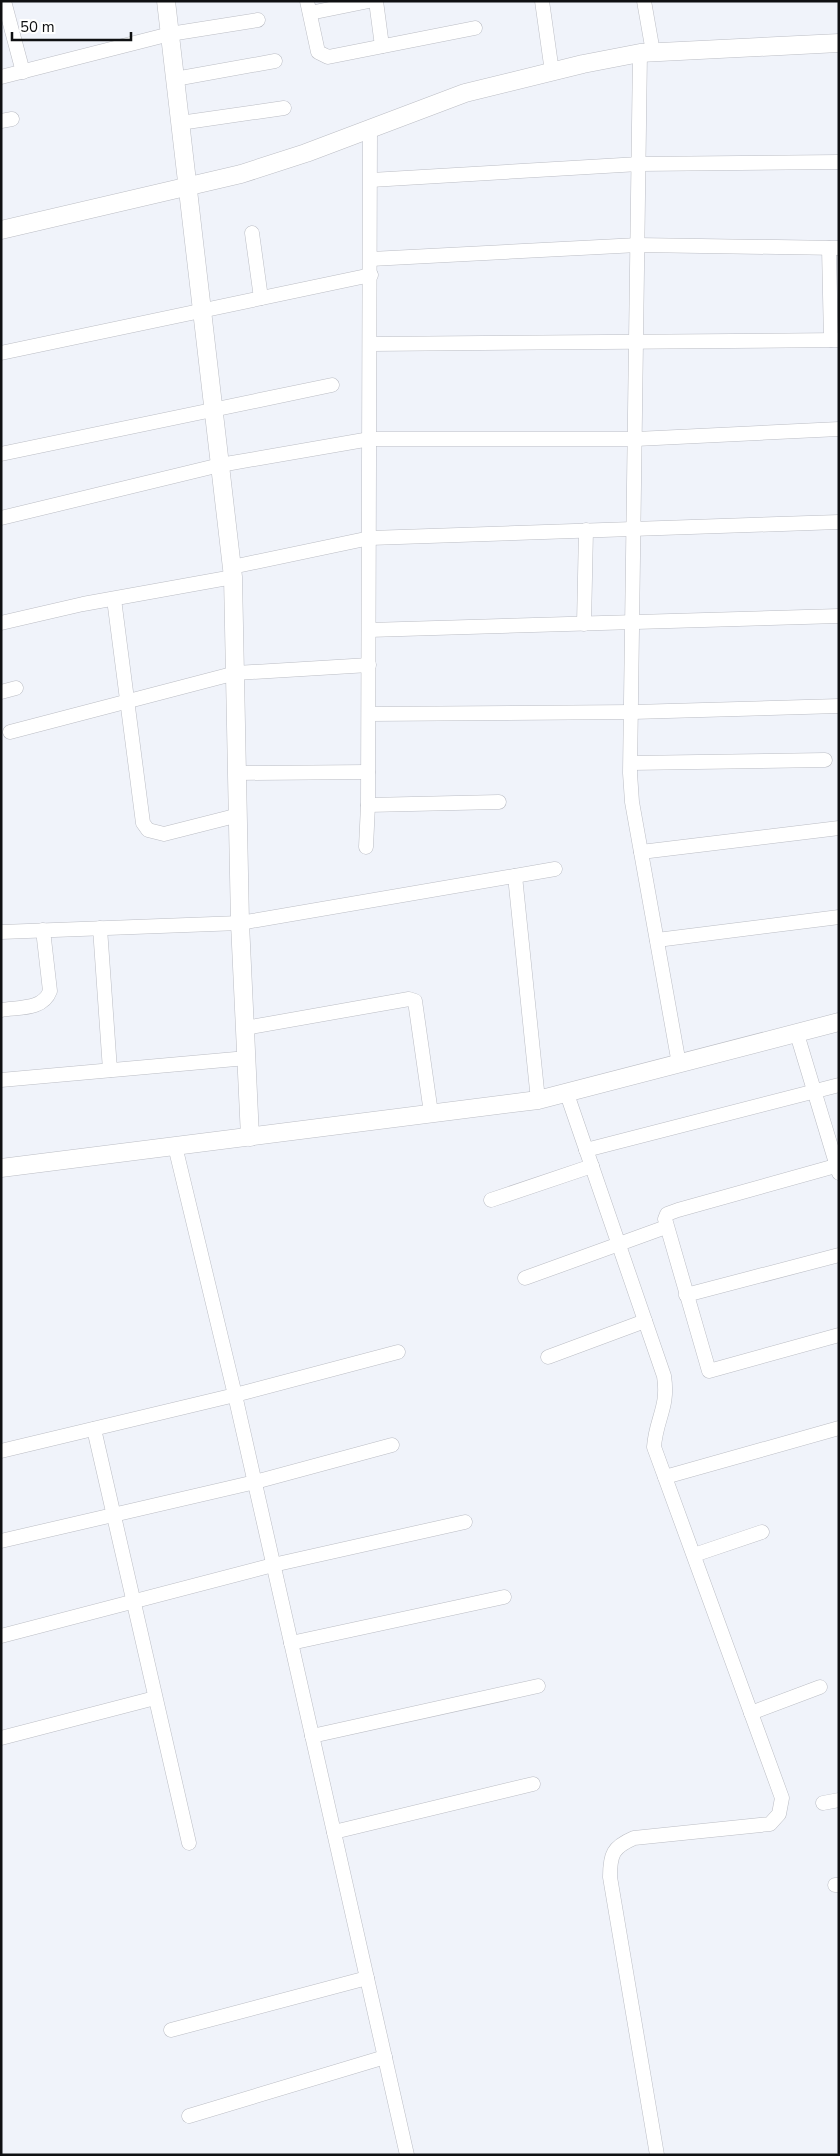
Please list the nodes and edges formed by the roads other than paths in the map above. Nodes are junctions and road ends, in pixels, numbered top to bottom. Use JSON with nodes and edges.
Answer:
{"nodes":[{"id":1,"x":4,"y":1,"type":"edge"},
{"id":2,"x":166,"y":1,"type":"edge"},
{"id":3,"x":369,"y":1,"type":"edge"},
{"id":4,"x":376,"y":1,"type":"edge"},
{"id":5,"x":542,"y":1,"type":"edge"},
{"id":6,"x":644,"y":1,"type":"edge"},
{"id":7,"x":308,"y":7,"type":"edge"},
{"id":8,"x":258,"y":20,"type":"dead end"},
{"id":9,"x":475,"y":28,"type":"dead end"},
{"id":10,"x":170,"y":34,"type":"junction"},
{"id":11,"x":839,"y":43,"type":"edge"},
{"id":12,"x":382,"y":46,"type":"junction"},
{"id":13,"x":646,"y":52,"type":"junction"},
{"id":14,"x":275,"y":60,"type":"dead end"},
{"id":15,"x":23,"y":72,"type":"junction"},
{"id":16,"x":552,"y":72,"type":"junction"},
{"id":17,"x":1,"y":77,"type":"edge"},
{"id":18,"x":175,"y":79,"type":"junction"},
{"id":19,"x":284,"y":108,"type":"dead end"},
{"id":20,"x":180,"y":123,"type":"junction"},
{"id":21,"x":370,"y":128,"type":"junction"},
{"id":22,"x":839,"y":162,"type":"edge"},
{"id":23,"x":640,"y":164,"type":"junction"},
{"id":24,"x":371,"y":180,"type":"junction"},
{"id":25,"x":187,"y":187,"type":"junction"},
{"id":26,"x":1,"y":230,"type":"edge"},
{"id":27,"x":252,"y":233,"type":"dead end"},
{"id":28,"x":638,"y":245,"type":"junction"},
{"id":29,"x":834,"y":248,"type":"edge"},
{"id":30,"x":371,"y":258,"type":"junction"},
{"id":31,"x":371,"y":275,"type":"junction"},
{"id":32,"x":261,"y":298,"type":"junction"},
{"id":33,"x":201,"y":310,"type":"junction"},
{"id":34,"x":835,"y":340,"type":"edge"},
{"id":35,"x":637,"y":343,"type":"junction"},
{"id":36,"x":371,"y":344,"type":"junction"},
{"id":37,"x":1,"y":354,"type":"edge"},
{"id":38,"x":332,"y":385,"type":"dead end"},
{"id":39,"x":213,"y":409,"type":"junction"},
{"id":40,"x":839,"y":429,"type":"edge"},
{"id":41,"x":370,"y":439,"type":"junction"},
{"id":42,"x":636,"y":440,"type":"junction"},
{"id":43,"x":1,"y":454,"type":"edge"},
{"id":44,"x":220,"y":465,"type":"junction"},
{"id":45,"x":1,"y":518,"type":"edge"},
{"id":46,"x":839,"y":522,"type":"edge"},
{"id":47,"x":635,"y":529,"type":"junction"},
{"id":48,"x":586,"y":530,"type":"junction"},
{"id":49,"x":370,"y":538,"type":"junction"},
{"id":50,"x":232,"y":572,"type":"junction"},
{"id":51,"x":114,"y":599,"type":"junction"},
{"id":52,"x":839,"y":616,"type":"edge"},
{"id":53,"x":1,"y":623,"type":"edge"},
{"id":54,"x":634,"y":623,"type":"junction"},
{"id":55,"x":584,"y":624,"type":"junction"},
{"id":56,"x":369,"y":630,"type":"junction"},
{"id":57,"x":369,"y":665,"type":"junction"},
{"id":58,"x":236,"y":673,"type":"junction"},
{"id":59,"x":16,"y":688,"type":"dead end"},
{"id":60,"x":1,"y":692,"type":"edge"},
{"id":61,"x":126,"y":702,"type":"junction"},
{"id":62,"x":839,"y":706,"type":"edge"},
{"id":63,"x":632,"y":712,"type":"junction"},
{"id":64,"x":369,"y":714,"type":"junction"},
{"id":65,"x":10,"y":732,"type":"dead end"},
{"id":66,"x":825,"y":760,"type":"dead end"},
{"id":67,"x":631,"y":763,"type":"junction"},
{"id":68,"x":368,"y":772,"type":"junction"},
{"id":69,"x":238,"y":773,"type":"junction"},
{"id":70,"x":499,"y":802,"type":"dead end"},
{"id":71,"x":368,"y":805,"type":"junction"},
{"id":72,"x":239,"y":815,"type":"junction"},
{"id":73,"x":839,"y":828,"type":"edge"},
{"id":74,"x":366,"y":848,"type":"dead end"},
{"id":75,"x":641,"y":852,"type":"junction"},
{"id":76,"x":555,"y":869,"type":"dead end"},
{"id":77,"x":515,"y":876,"type":"junction"},
{"id":78,"x":839,"y":917,"type":"edge"},
{"id":79,"x":240,"y":923,"type":"junction"},
{"id":80,"x":100,"y":928,"type":"junction"},
{"id":81,"x":43,"y":930,"type":"junction"},
{"id":82,"x":1,"y":932,"type":"edge"},
{"id":83,"x":657,"y":940,"type":"junction"},
{"id":84,"x":1,"y":1010,"type":"edge"},
{"id":85,"x":839,"y":1022,"type":"edge"},
{"id":86,"x":245,"y":1028,"type":"junction"},
{"id":87,"x":796,"y":1034,"type":"junction"},
{"id":88,"x":247,"y":1058,"type":"junction"},
{"id":89,"x":679,"y":1064,"type":"junction"},
{"id":90,"x":110,"y":1070,"type":"junction"},
{"id":91,"x":1,"y":1080,"type":"edge"},
{"id":92,"x":839,"y":1085,"type":"edge"},
{"id":93,"x":814,"y":1091,"type":"junction"},
{"id":94,"x":567,"y":1094,"type":"junction"},
{"id":95,"x":538,"y":1100,"type":"junction"},
{"id":96,"x":431,"y":1114,"type":"junction"},
{"id":97,"x":250,"y":1137,"type":"junction"},
{"id":98,"x":175,"y":1146,"type":"junction"},
{"id":99,"x":586,"y":1150,"type":"junction"},
{"id":100,"x":592,"y":1166,"type":"junction"},
{"id":101,"x":1,"y":1168,"type":"edge"},
{"id":102,"x":838,"y":1168,"type":"edge"},
{"id":103,"x":492,"y":1200,"type":"dead end"},
{"id":104,"x":666,"y":1227,"type":"junction"},
{"id":105,"x":619,"y":1244,"type":"junction"},
{"id":106,"x":839,"y":1255,"type":"edge"},
{"id":107,"x":525,"y":1278,"type":"dead end"},
{"id":108,"x":686,"y":1295,"type":"junction"},
{"id":109,"x":645,"y":1321,"type":"junction"},
{"id":110,"x":839,"y":1334,"type":"edge"},
{"id":111,"x":398,"y":1352,"type":"dead end"},
{"id":112,"x":548,"y":1357,"type":"dead end"},
{"id":113,"x":235,"y":1395,"type":"junction"},
{"id":114,"x":839,"y":1428,"type":"edge"},
{"id":115,"x":94,"y":1429,"type":"junction"},
{"id":116,"x":392,"y":1445,"type":"dead end"},
{"id":117,"x":1,"y":1451,"type":"edge"},
{"id":118,"x":666,"y":1477,"type":"junction"},
{"id":119,"x":255,"y":1482,"type":"junction"},
{"id":120,"x":114,"y":1515,"type":"junction"},
{"id":121,"x":466,"y":1522,"type":"dead end"},
{"id":122,"x":762,"y":1532,"type":"dead end"},
{"id":123,"x":1,"y":1541,"type":"edge"},
{"id":124,"x":694,"y":1555,"type":"junction"},
{"id":125,"x":273,"y":1565,"type":"junction"},
{"id":126,"x":504,"y":1597,"type":"dead end"},
{"id":127,"x":133,"y":1601,"type":"junction"},
{"id":128,"x":1,"y":1636,"type":"edge"},
{"id":129,"x":291,"y":1643,"type":"junction"},
{"id":130,"x":538,"y":1686,"type":"dead end"},
{"id":131,"x":820,"y":1687,"type":"dead end"},
{"id":132,"x":155,"y":1698,"type":"junction"},
{"id":133,"x":751,"y":1713,"type":"junction"},
{"id":134,"x":312,"y":1736,"type":"junction"},
{"id":135,"x":1,"y":1738,"type":"edge"},
{"id":136,"x":533,"y":1784,"type":"dead end"},
{"id":137,"x":839,"y":1800,"type":"edge"},
{"id":138,"x":823,"y":1802,"type":"dead end"},
{"id":139,"x":334,"y":1832,"type":"junction"},
{"id":140,"x":189,"y":1843,"type":"dead end"},
{"id":141,"x":367,"y":1978,"type":"junction"},
{"id":142,"x":171,"y":2030,"type":"dead end"},
{"id":143,"x":385,"y":2057,"type":"junction"},
{"id":144,"x":189,"y":2116,"type":"dead end"},
{"id":145,"x":407,"y":2155,"type":"edge"},
{"id":146,"x":657,"y":2155,"type":"edge"}],
"edges":[{"from":1,"to":15,"type":"street"},
{"from":2,"to":10,"type":"street"},
{"from":3,"to":7,"type":"street"},
{"from":4,"to":12,"type":"street"},
{"from":5,"to":16,"type":"street"},
{"from":6,"to":13,"type":"street"},
{"from":7,"to":12,"type":"street"},
{"from":8,"to":10,"type":"street"},
{"from":9,"to":12,"type":"street"},
{"from":10,"to":15,"type":"street"},
{"from":10,"to":18,"type":"street"},
{"from":11,"to":13,"type":"street"},
{"from":13,"to":16,"type":"street"},
{"from":13,"to":23,"type":"street"},
{"from":14,"to":18,"type":"street"},
{"from":15,"to":17,"type":"street"},
{"from":16,"to":21,"type":"street"},
{"from":18,"to":20,"type":"street"},
{"from":19,"to":20,"type":"street"},
{"from":20,"to":25,"type":"street"},
{"from":21,"to":24,"type":"street"},
{"from":21,"to":25,"type":"street"},
{"from":22,"to":23,"type":"street"},
{"from":23,"to":24,"type":"street"},
{"from":23,"to":28,"type":"street"},
{"from":24,"to":30,"type":"street"},
{"from":25,"to":26,"type":"street"},
{"from":25,"to":33,"type":"street"},
{"from":27,"to":32,"type":"street"},
{"from":28,"to":29,"type":"street"},
{"from":28,"to":30,"type":"street"},
{"from":28,"to":35,"type":"street"},
{"from":29,"to":34,"type":"street"},
{"from":30,"to":31,"type":"street"},
{"from":31,"to":32,"type":"street"},
{"from":31,"to":36,"type":"street"},
{"from":32,"to":33,"type":"street"},
{"from":33,"to":37,"type":"street"},
{"from":33,"to":39,"type":"street"},
{"from":34,"to":35,"type":"street"},
{"from":35,"to":36,"type":"street"},
{"from":35,"to":42,"type":"street"},
{"from":36,"to":41,"type":"street"},
{"from":38,"to":39,"type":"street"},
{"from":39,"to":43,"type":"street"},
{"from":39,"to":44,"type":"street"},
{"from":40,"to":42,"type":"street"},
{"from":41,"to":42,"type":"street"},
{"from":41,"to":44,"type":"street"},
{"from":41,"to":49,"type":"street"},
{"from":42,"to":47,"type":"street"},
{"from":44,"to":45,"type":"street"},
{"from":44,"to":50,"type":"street"},
{"from":46,"to":47,"type":"street"},
{"from":47,"to":48,"type":"street"},
{"from":47,"to":54,"type":"street"},
{"from":48,"to":49,"type":"street"},
{"from":48,"to":55,"type":"street"},
{"from":49,"to":50,"type":"street"},
{"from":49,"to":56,"type":"street"},
{"from":50,"to":51,"type":"street"},
{"from":50,"to":58,"type":"street"},
{"from":51,"to":53,"type":"street"},
{"from":51,"to":61,"type":"street"},
{"from":52,"to":54,"type":"street"},
{"from":54,"to":55,"type":"street"},
{"from":54,"to":63,"type":"street"},
{"from":55,"to":56,"type":"street"},
{"from":56,"to":57,"type":"street"},
{"from":57,"to":58,"type":"street"},
{"from":57,"to":64,"type":"street"},
{"from":58,"to":61,"type":"street"},
{"from":58,"to":69,"type":"street"},
{"from":59,"to":60,"type":"street"},
{"from":61,"to":65,"type":"street"},
{"from":61,"to":72,"type":"street"},
{"from":62,"to":63,"type":"street"},
{"from":63,"to":64,"type":"street"},
{"from":63,"to":67,"type":"street"},
{"from":64,"to":68,"type":"street"},
{"from":66,"to":67,"type":"street"},
{"from":67,"to":75,"type":"street"},
{"from":68,"to":69,"type":"street"},
{"from":68,"to":71,"type":"street"},
{"from":69,"to":72,"type":"street"},
{"from":70,"to":71,"type":"street"},
{"from":71,"to":74,"type":"street"},
{"from":72,"to":79,"type":"street"},
{"from":73,"to":75,"type":"street"},
{"from":75,"to":83,"type":"street"},
{"from":76,"to":77,"type":"street"},
{"from":77,"to":79,"type":"street"},
{"from":77,"to":95,"type":"street"},
{"from":78,"to":83,"type":"street"},
{"from":79,"to":80,"type":"street"},
{"from":79,"to":86,"type":"street"},
{"from":80,"to":81,"type":"street"},
{"from":80,"to":90,"type":"street"},
{"from":81,"to":82,"type":"street"},
{"from":81,"to":84,"type":"street"},
{"from":83,"to":89,"type":"street"},
{"from":85,"to":87,"type":"street"},
{"from":86,"to":88,"type":"street"},
{"from":86,"to":96,"type":"street"},
{"from":87,"to":89,"type":"street"},
{"from":87,"to":93,"type":"street"},
{"from":88,"to":90,"type":"street"},
{"from":88,"to":97,"type":"street"},
{"from":89,"to":94,"type":"street"},
{"from":90,"to":91,"type":"street"},
{"from":92,"to":93,"type":"street"},
{"from":93,"to":99,"type":"street"},
{"from":93,"to":102,"type":"street"},
{"from":94,"to":95,"type":"street"},
{"from":94,"to":99,"type":"street"},
{"from":95,"to":96,"type":"street"},
{"from":96,"to":97,"type":"street"},
{"from":97,"to":98,"type":"street"},
{"from":98,"to":101,"type":"street"},
{"from":98,"to":113,"type":"street"},
{"from":99,"to":100,"type":"street"},
{"from":100,"to":103,"type":"street"},
{"from":100,"to":105,"type":"street"},
{"from":102,"to":104,"type":"street"},
{"from":104,"to":105,"type":"street"},
{"from":104,"to":108,"type":"street"},
{"from":105,"to":107,"type":"street"},
{"from":105,"to":109,"type":"street"},
{"from":106,"to":108,"type":"street"},
{"from":108,"to":110,"type":"street"},
{"from":109,"to":112,"type":"street"},
{"from":109,"to":118,"type":"street"},
{"from":111,"to":113,"type":"street"},
{"from":113,"to":115,"type":"street"},
{"from":113,"to":119,"type":"street"},
{"from":114,"to":118,"type":"street"},
{"from":115,"to":117,"type":"street"},
{"from":115,"to":120,"type":"street"},
{"from":116,"to":119,"type":"street"},
{"from":118,"to":124,"type":"street"},
{"from":119,"to":120,"type":"street"},
{"from":119,"to":125,"type":"street"},
{"from":120,"to":123,"type":"street"},
{"from":120,"to":127,"type":"street"},
{"from":121,"to":125,"type":"street"},
{"from":122,"to":124,"type":"street"},
{"from":124,"to":133,"type":"street"},
{"from":125,"to":127,"type":"street"},
{"from":125,"to":129,"type":"street"},
{"from":126,"to":129,"type":"street"},
{"from":127,"to":128,"type":"street"},
{"from":127,"to":132,"type":"street"},
{"from":129,"to":134,"type":"street"},
{"from":130,"to":134,"type":"street"},
{"from":131,"to":133,"type":"street"},
{"from":132,"to":135,"type":"street"},
{"from":132,"to":140,"type":"street"},
{"from":133,"to":146,"type":"street"},
{"from":134,"to":139,"type":"street"},
{"from":136,"to":139,"type":"street"},
{"from":137,"to":138,"type":"street"},
{"from":139,"to":141,"type":"street"},
{"from":141,"to":142,"type":"street"},
{"from":141,"to":143,"type":"street"},
{"from":143,"to":144,"type":"street"},
{"from":143,"to":145,"type":"street"}]}
